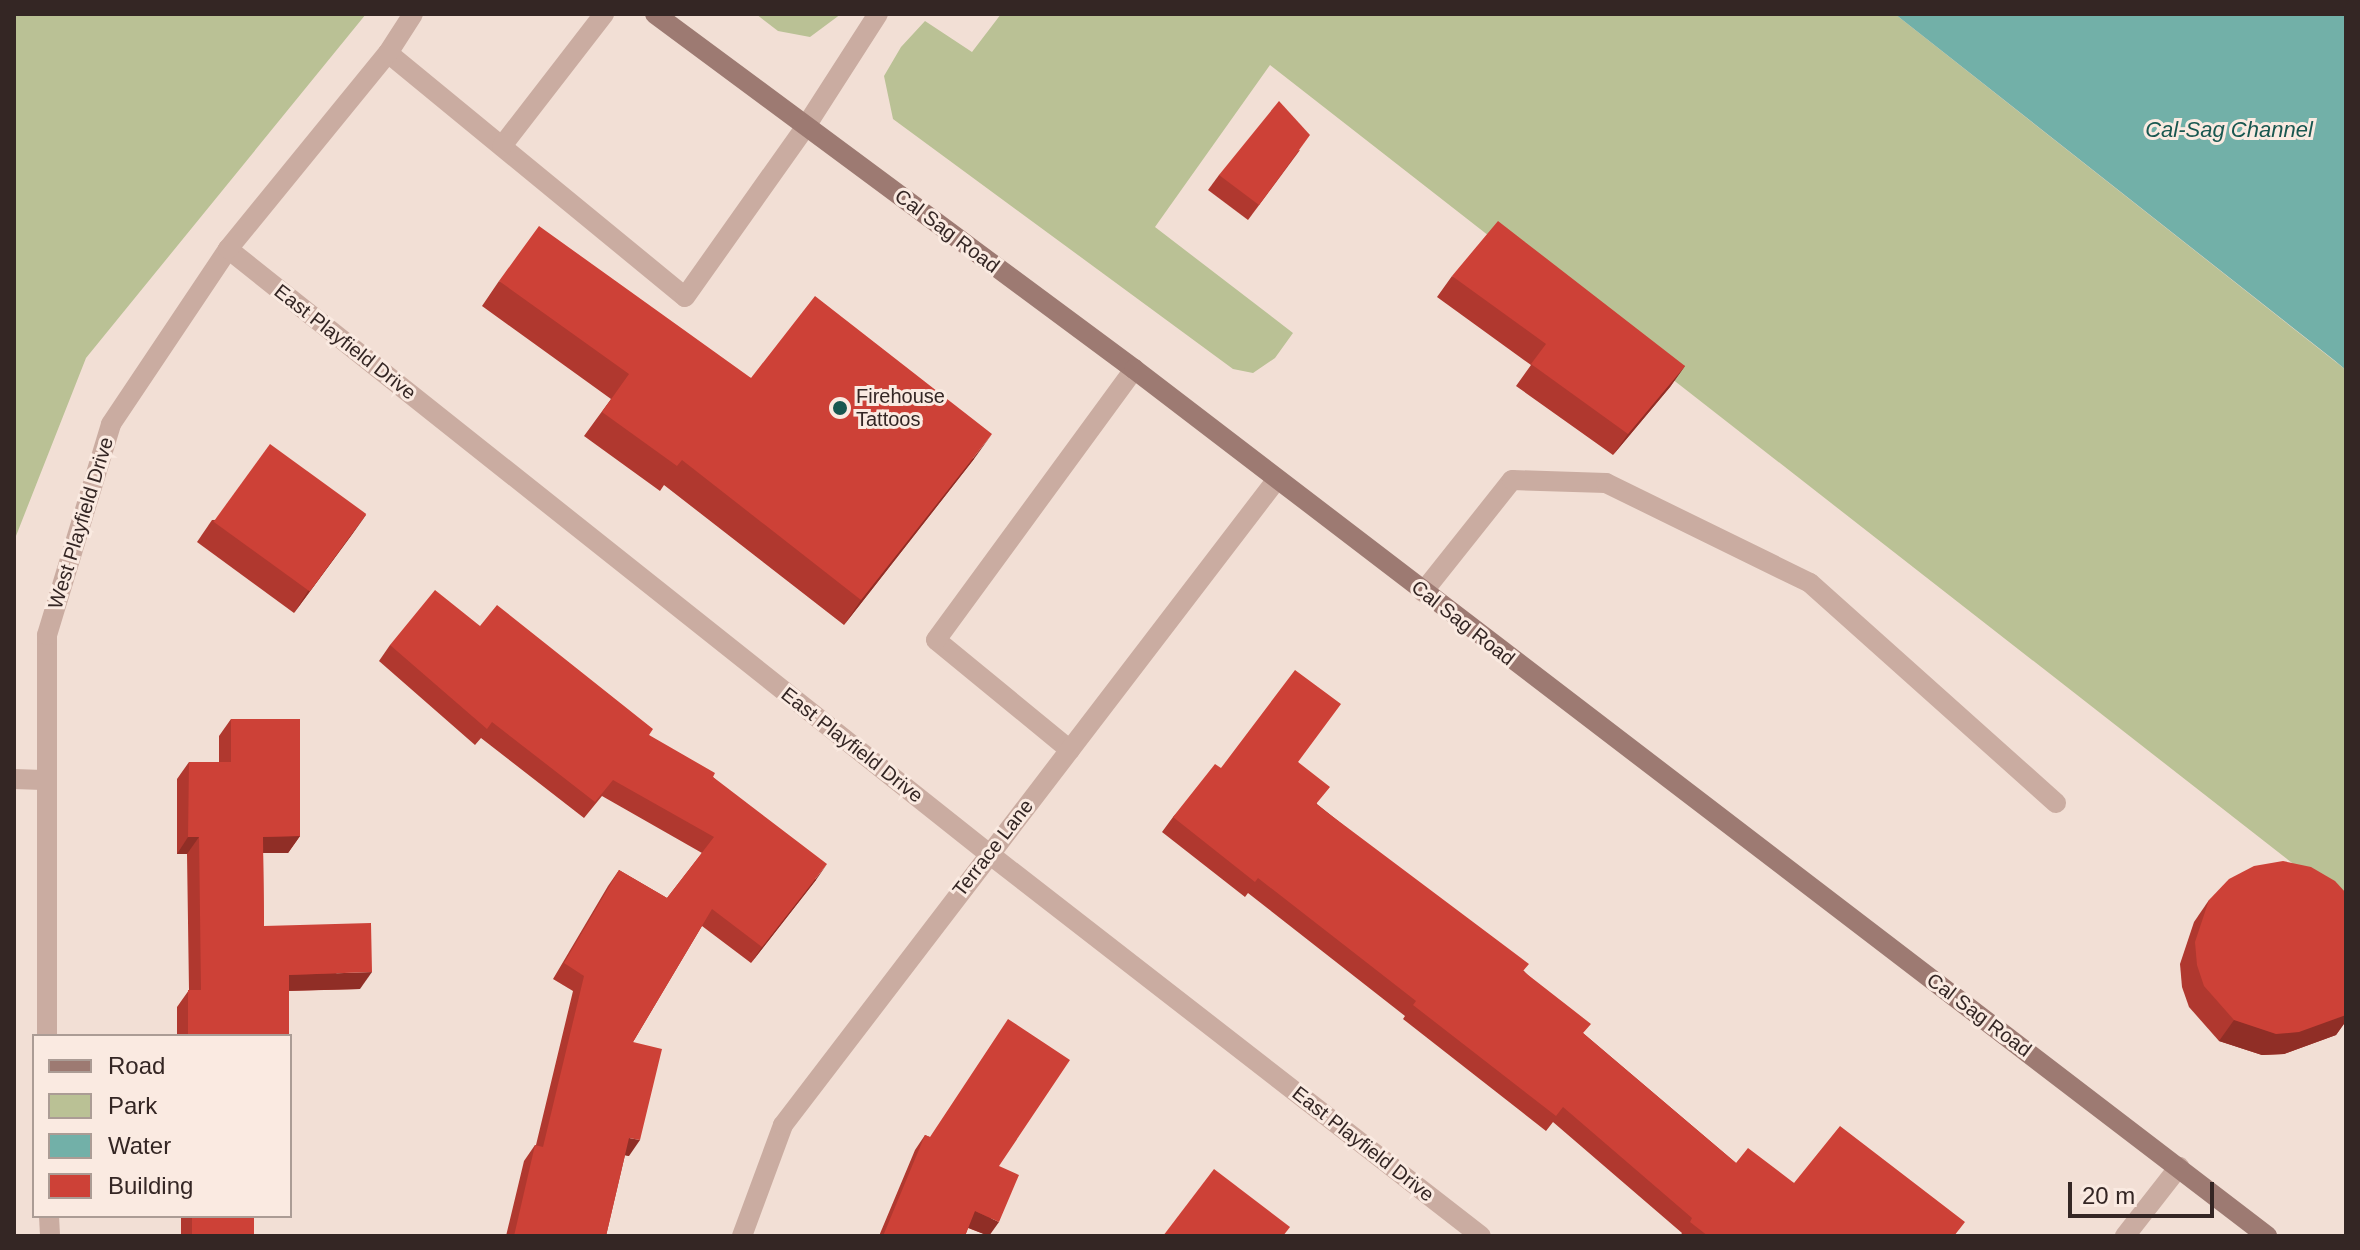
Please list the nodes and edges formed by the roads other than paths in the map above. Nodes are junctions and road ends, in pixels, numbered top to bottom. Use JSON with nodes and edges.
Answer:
{"nodes":[{"id":1,"x":413,"y":14,"type":"edge"},
{"id":2,"x":604,"y":14,"type":"edge"},
{"id":3,"x":655,"y":14,"type":"edge"},
{"id":4,"x":878,"y":14,"type":"edge"},
{"id":5,"x":388,"y":53,"type":"junction"},
{"id":6,"x":806,"y":126,"type":"junction"},
{"id":7,"x":502,"y":146,"type":"junction"},
{"id":8,"x":228,"y":249,"type":"junction"},
{"id":9,"x":1134,"y":369,"type":"junction"},
{"id":10,"x":1277,"y":479,"type":"junction"},
{"id":11,"x":1423,"y":592,"type":"junction"},
{"id":12,"x":1070,"y":750,"type":"junction"},
{"id":13,"x":14,"y":779,"type":"edge"},
{"id":14,"x":43,"y":780,"type":"junction"},
{"id":15,"x":2056,"y":803,"type":"dead end"},
{"id":16,"x":988,"y":853,"type":"junction"},
{"id":17,"x":47,"y":1034,"type":"edge"},
{"id":18,"x":2179,"y":1167,"type":"junction"},
{"id":19,"x":742,"y":1236,"type":"edge"},
{"id":20,"x":1481,"y":1236,"type":"edge"},
{"id":21,"x":2125,"y":1236,"type":"edge"},
{"id":22,"x":2267,"y":1236,"type":"edge"}],
"edges":[{"from":1,"to":5,"type":"street","name":"West Playfield Drive"},
{"from":2,"to":7,"type":"street"},
{"from":3,"to":6,"type":"main road","name":"Cal Sag Road"},
{"from":4,"to":6,"type":"street"},
{"from":5,"to":7,"type":"street"},
{"from":5,"to":8,"type":"street","name":"West Playfield Drive"},
{"from":6,"to":7,"type":"street"},
{"from":6,"to":9,"type":"main road","name":"Cal Sag Road"},
{"from":8,"to":14,"type":"street","name":"West Playfield Drive"},
{"from":8,"to":16,"type":"street","name":"East Playfield Drive"},
{"from":9,"to":10,"type":"main road","name":"Cal Sag Road"},
{"from":9,"to":12,"type":"street"},
{"from":10,"to":11,"type":"main road","name":"Cal Sag Road"},
{"from":10,"to":12,"type":"street","name":"Terrace Lane"},
{"from":11,"to":15,"type":"street"},
{"from":11,"to":18,"type":"main road","name":"Cal Sag Road"},
{"from":12,"to":16,"type":"street","name":"Terrace Lane"},
{"from":13,"to":14,"type":"street"},
{"from":14,"to":17,"type":"street","name":"West Playfield Drive"},
{"from":16,"to":19,"type":"street","name":"Terrace Lane"},
{"from":16,"to":20,"type":"street","name":"East Playfield Drive"},
{"from":18,"to":21,"type":"street"},
{"from":18,"to":22,"type":"main road","name":"Cal Sag Road"}]}
